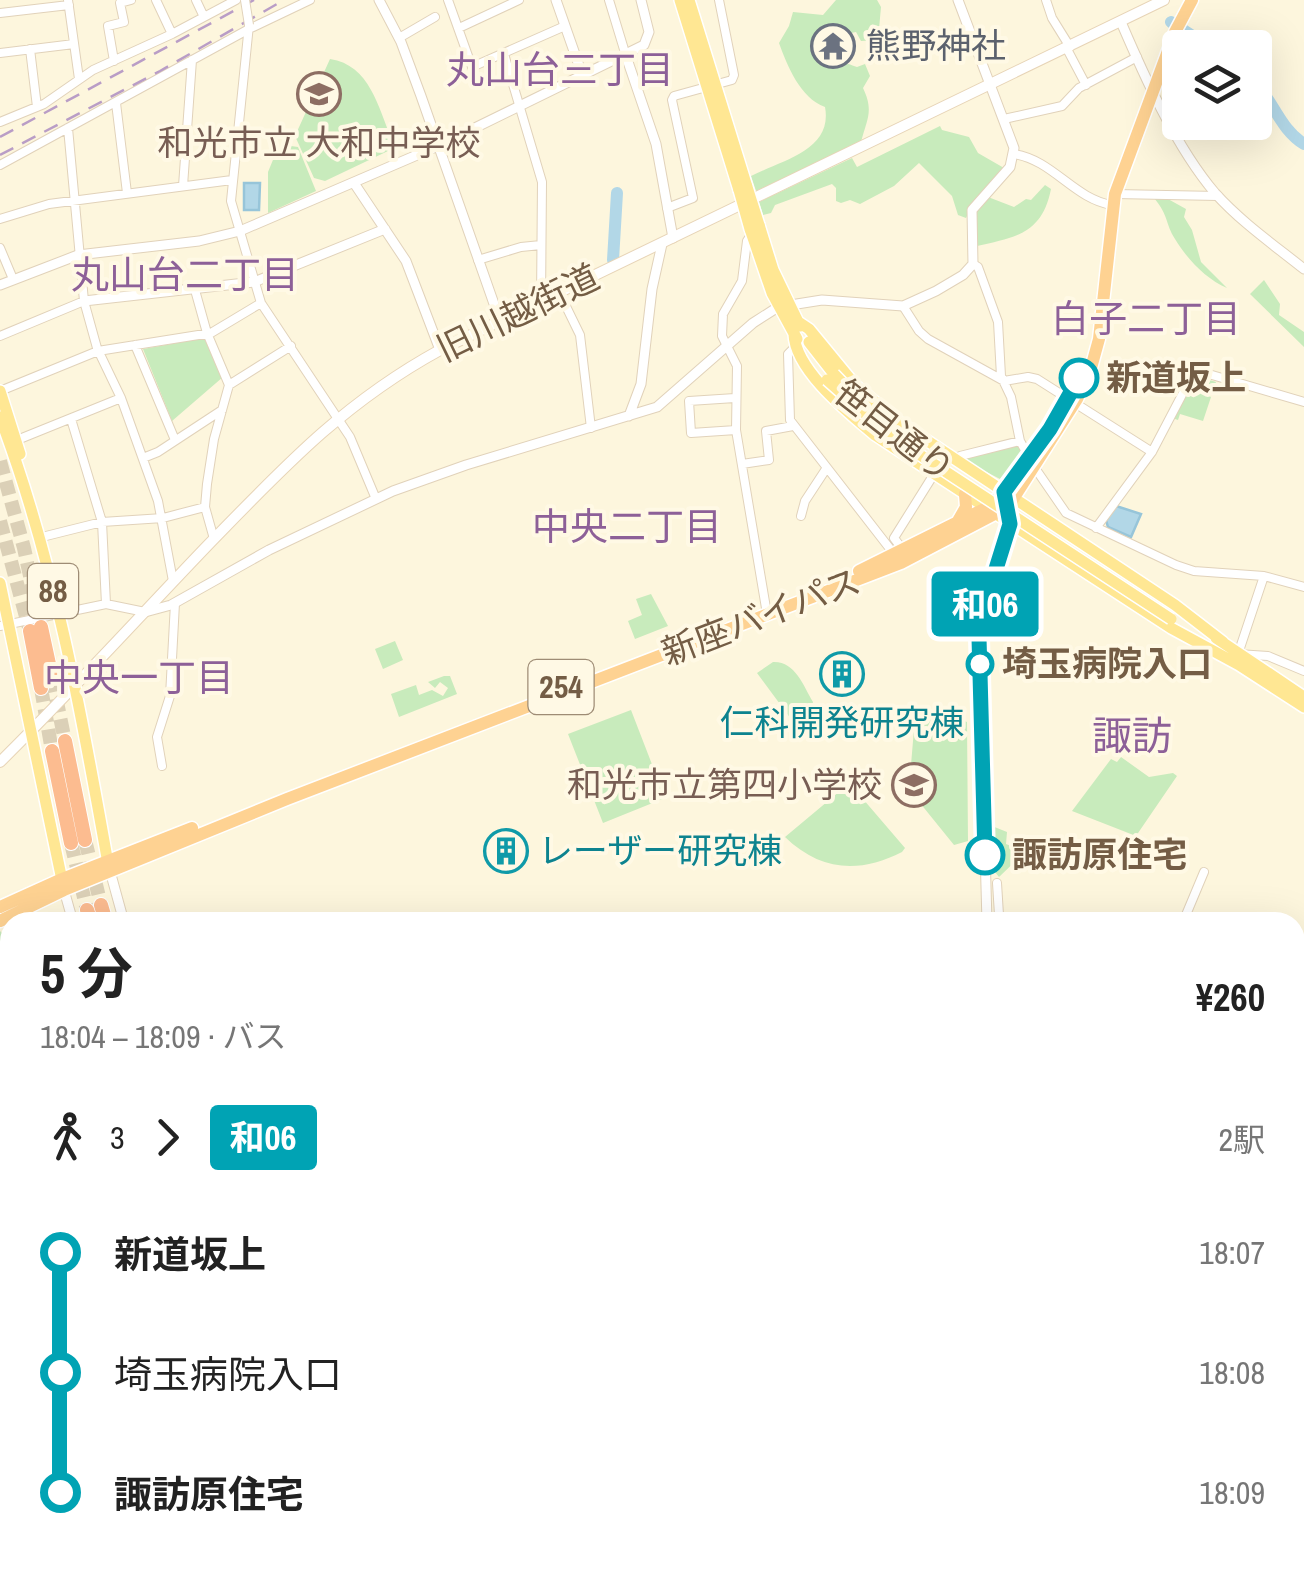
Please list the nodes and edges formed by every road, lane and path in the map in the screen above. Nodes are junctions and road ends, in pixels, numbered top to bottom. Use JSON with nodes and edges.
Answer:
{"nodes":[{"id":1,"x":132,"y":0,"type":"edge"},
{"id":2,"x":156,"y":0,"type":"edge"},
{"id":3,"x":196,"y":0,"type":"edge"},
{"id":4,"x":236,"y":0,"type":"edge"},
{"id":5,"x":246,"y":0,"type":"edge"},
{"id":6,"x":310,"y":0,"type":"edge"},
{"id":7,"x":379,"y":0,"type":"edge"},
{"id":8,"x":448,"y":0,"type":"edge"},
{"id":9,"x":519,"y":0,"type":"edge"},
{"id":10,"x":556,"y":0,"type":"edge"},
{"id":11,"x":609,"y":0,"type":"edge"},
{"id":12,"x":640,"y":0,"type":"edge"},
{"id":13,"x":680,"y":0,"type":"edge"},
{"id":14,"x":689,"y":0,"type":"edge"},
{"id":15,"x":719,"y":0,"type":"edge"},
{"id":16,"x":958,"y":0,"type":"edge"},
{"id":17,"x":1046,"y":0,"type":"edge"},
{"id":18,"x":1164,"y":0,"type":"edge"},
{"id":19,"x":1182,"y":0,"type":"edge"},
{"id":20,"x":1192,"y":0,"type":"edge"},
{"id":21,"x":69,"y":3,"type":"edge"},
{"id":22,"x":0,"y":14,"type":"edge"},
{"id":23,"x":435,"y":16,"type":"dead end"},
{"id":24,"x":204,"y":17,"type":"junction"},
{"id":25,"x":1121,"y":22,"type":"junction"},
{"id":26,"x":1174,"y":24,"type":"junction"},
{"id":27,"x":565,"y":26,"type":"junction"},
{"id":28,"x":249,"y":27,"type":"junction"},
{"id":29,"x":459,"y":28,"type":"junction"},
{"id":30,"x":172,"y":34,"type":"junction"},
{"id":31,"x":399,"y":38,"type":"junction"},
{"id":32,"x":74,"y":44,"type":"junction"},
{"id":33,"x":1069,"y":48,"type":"junction"},
{"id":34,"x":30,"y":49,"type":"junction"},
{"id":35,"x":0,"y":53,"type":"edge"},
{"id":36,"x":504,"y":54,"type":"junction"},
{"id":37,"x":626,"y":56,"type":"junction"},
{"id":38,"x":1137,"y":57,"type":"junction"},
{"id":39,"x":192,"y":60,"type":"junction"},
{"id":40,"x":114,"y":61,"type":"junction"},
{"id":41,"x":583,"y":77,"type":"junction"},
{"id":42,"x":79,"y":79,"type":"junction"},
{"id":43,"x":1151,"y":84,"type":"junction"},
{"id":44,"x":1086,"y":85,"type":"junction"},
{"id":45,"x":711,"y":86,"type":"junction"},
{"id":46,"x":990,"y":86,"type":"junction"},
{"id":47,"x":116,"y":103,"type":"junction"},
{"id":48,"x":37,"y":107,"type":"junction"},
{"id":49,"x":520,"y":107,"type":"junction"},
{"id":50,"x":1004,"y":120,"type":"junction"},
{"id":51,"x":0,"y":122,"type":"edge"},
{"id":52,"x":68,"y":128,"type":"junction"},
{"id":53,"x":438,"y":146,"type":"junction"},
{"id":54,"x":1014,"y":154,"type":"junction"},
{"id":55,"x":0,"y":165,"type":"edge"},
{"id":56,"x":232,"y":180,"type":"junction"},
{"id":57,"x":354,"y":184,"type":"junction"},
{"id":58,"x":183,"y":186,"type":"junction"},
{"id":59,"x":128,"y":193,"type":"junction"},
{"id":60,"x":1218,"y":196,"type":"junction"},
{"id":61,"x":74,"y":200,"type":"junction"},
{"id":62,"x":1111,"y":201,"type":"junction"},
{"id":63,"x":667,"y":208,"type":"junction"},
{"id":64,"x":0,"y":219,"type":"edge"},
{"id":65,"x":385,"y":229,"type":"junction"},
{"id":66,"x":753,"y":230,"type":"junction"},
{"id":67,"x":240,"y":231,"type":"junction"},
{"id":68,"x":667,"y":241,"type":"junction"},
{"id":69,"x":541,"y":245,"type":"junction"},
{"id":70,"x":0,"y":248,"type":"edge"},
{"id":71,"x":78,"y":255,"type":"junction"},
{"id":72,"x":478,"y":260,"type":"junction"},
{"id":73,"x":973,"y":264,"type":"junction"},
{"id":74,"x":1304,"y":270,"type":"edge"},
{"id":75,"x":13,"y":278,"type":"junction"},
{"id":76,"x":254,"y":282,"type":"junction"},
{"id":77,"x":0,"y":284,"type":"edge"},
{"id":78,"x":195,"y":290,"type":"junction"},
{"id":79,"x":559,"y":292,"type":"junction"},
{"id":80,"x":84,"y":301,"type":"junction"},
{"id":81,"x":541,"y":302,"type":"junction"},
{"id":82,"x":261,"y":303,"type":"junction"},
{"id":83,"x":783,"y":306,"type":"junction"},
{"id":84,"x":904,"y":306,"type":"junction"},
{"id":85,"x":500,"y":322,"type":"junction"},
{"id":86,"x":208,"y":334,"type":"junction"},
{"id":87,"x":795,"y":334,"type":"junction"},
{"id":88,"x":0,"y":336,"type":"edge"},
{"id":89,"x":136,"y":345,"type":"junction"},
{"id":90,"x":290,"y":346,"type":"junction"},
{"id":91,"x":726,"y":346,"type":"junction"},
{"id":92,"x":98,"y":350,"type":"junction"},
{"id":93,"x":440,"y":350,"type":"junction"},
{"id":94,"x":1004,"y":381,"type":"junction"},
{"id":95,"x":230,"y":385,"type":"junction"},
{"id":96,"x":0,"y":391,"type":"edge"},
{"id":97,"x":121,"y":398,"type":"junction"},
{"id":98,"x":735,"y":398,"type":"junction"},
{"id":99,"x":1071,"y":402,"type":"junction"},
{"id":100,"x":1304,"y":402,"type":"edge"},
{"id":101,"x":222,"y":410,"type":"junction"},
{"id":102,"x":629,"y":416,"type":"junction"},
{"id":103,"x":338,"y":417,"type":"junction"},
{"id":104,"x":0,"y":418,"type":"edge"},
{"id":105,"x":71,"y":418,"type":"junction"},
{"id":106,"x":794,"y":426,"type":"junction"},
{"id":107,"x":591,"y":428,"type":"junction"},
{"id":108,"x":736,"y":430,"type":"junction"},
{"id":109,"x":17,"y":440,"type":"junction"},
{"id":110,"x":175,"y":440,"type":"junction"},
{"id":111,"x":1020,"y":441,"type":"junction"},
{"id":112,"x":1152,"y":452,"type":"junction"},
{"id":113,"x":143,"y":458,"type":"junction"},
{"id":114,"x":957,"y":460,"type":"junction"},
{"id":115,"x":1033,"y":463,"type":"junction"},
{"id":116,"x":742,"y":464,"type":"junction"},
{"id":117,"x":826,"y":468,"type":"junction"},
{"id":118,"x":934,"y":474,"type":"junction"},
{"id":119,"x":965,"y":494,"type":"junction"},
{"id":120,"x":28,"y":497,"type":"junction"},
{"id":121,"x":376,"y":499,"type":"junction"},
{"id":122,"x":1002,"y":504,"type":"junction"},
{"id":123,"x":206,"y":507,"type":"junction"},
{"id":124,"x":801,"y":516,"type":"dead end"},
{"id":125,"x":162,"y":518,"type":"junction"},
{"id":126,"x":1044,"y":519,"type":"junction"},
{"id":127,"x":102,"y":522,"type":"junction"},
{"id":128,"x":957,"y":523,"type":"junction"},
{"id":129,"x":1010,"y":524,"type":"junction"},
{"id":130,"x":1100,"y":529,"type":"junction"},
{"id":131,"x":38,"y":538,"type":"junction"},
{"id":132,"x":1033,"y":538,"type":"junction"},
{"id":133,"x":214,"y":539,"type":"junction"},
{"id":134,"x":1092,"y":550,"type":"junction"},
{"id":135,"x":899,"y":552,"type":"junction"},
{"id":136,"x":1264,"y":576,"type":"junction"},
{"id":137,"x":173,"y":581,"type":"junction"},
{"id":138,"x":0,"y":583,"type":"edge"},
{"id":139,"x":1304,"y":586,"type":"edge"},
{"id":140,"x":175,"y":602,"type":"junction"},
{"id":141,"x":106,"y":604,"type":"junction"},
{"id":142,"x":766,"y":608,"type":"junction"},
{"id":143,"x":145,"y":612,"type":"junction"},
{"id":144,"x":59,"y":614,"type":"junction"},
{"id":145,"x":1171,"y":615,"type":"junction"},
{"id":146,"x":5,"y":625,"type":"edge"},
{"id":147,"x":36,"y":629,"type":"tunnel mouth"},
{"id":148,"x":1222,"y":642,"type":"junction"},
{"id":149,"x":1240,"y":660,"type":"junction"},
{"id":150,"x":1304,"y":671,"type":"edge"},
{"id":151,"x":46,"y":683,"type":"tunnel mouth"},
{"id":152,"x":74,"y":686,"type":"junction"},
{"id":153,"x":1304,"y":696,"type":"edge"},
{"id":154,"x":1304,"y":708,"type":"edge"},
{"id":155,"x":31,"y":731,"type":"junction"},
{"id":156,"x":65,"y":741,"type":"tunnel mouth"},
{"id":157,"x":52,"y":751,"type":"tunnel mouth"},
{"id":158,"x":0,"y":762,"type":"edge"},
{"id":159,"x":162,"y":766,"type":"dead end"},
{"id":160,"x":109,"y":866,"type":"junction"},
{"id":161,"x":1204,"y":872,"type":"dead end"},
{"id":162,"x":997,"y":883,"type":"dead end"},
{"id":163,"x":63,"y":884,"type":"junction"},
{"id":164,"x":0,"y":908,"type":"edge"},
{"id":165,"x":15,"y":912,"type":"edge"},
{"id":166,"x":70,"y":912,"type":"edge"},
{"id":167,"x":121,"y":912,"type":"edge"},
{"id":168,"x":987,"y":912,"type":"edge"},
{"id":169,"x":999,"y":912,"type":"edge"},
{"id":170,"x":1187,"y":912,"type":"edge"}],
"edges":[{"from":1,"to":40,"type":"street"},
{"from":2,"to":30,"type":"street"},
{"from":3,"to":24,"type":"street"},
{"from":4,"to":24,"type":"street"},
{"from":5,"to":28,"type":"street","bridge":true},
{"from":6,"to":28,"type":"street"},
{"from":7,"to":31,"type":"street"},
{"from":8,"to":29,"type":"street"},
{"from":9,"to":29,"type":"street"},
{"from":10,"to":27,"type":"street"},
{"from":11,"to":37,"type":"street"},
{"from":12,"to":37,"type":"street"},
{"from":13,"to":45,"type":"main road","name":"笹目通り"},
{"from":14,"to":45,"type":"main road","name":"笹目通り"},
{"from":15,"to":45,"type":"street"},
{"from":16,"to":46,"type":"street"},
{"from":17,"to":33,"type":"street"},
{"from":18,"to":25,"type":"main road","name":"旧川越街道"},
{"from":19,"to":26,"type":"highway","name":"新座バイパス","number":"254"},
{"from":20,"to":26,"type":"highway","name":"新座バイパス","number":"254"},
{"from":21,"to":22,"type":"street"},
{"from":21,"to":32,"type":"street"},
{"from":23,"to":31,"type":"street"},
{"from":24,"to":30,"type":"street"},
{"from":25,"to":33,"type":"main road","name":"旧川越街道"},
{"from":25,"to":38,"type":"street"},
{"from":26,"to":43,"type":"highway","name":"新座バイパス","number":"254"},
{"from":27,"to":36,"type":"street"},
{"from":27,"to":41,"type":"street"},
{"from":28,"to":39,"type":"street"},
{"from":28,"to":56,"type":"street"},
{"from":29,"to":36,"type":"street"},
{"from":30,"to":40,"type":"street"},
{"from":31,"to":53,"type":"street"},
{"from":32,"to":34,"type":"street"},
{"from":32,"to":42,"type":"street"},
{"from":33,"to":44,"type":"street"},
{"from":33,"to":46,"type":"main road","name":"旧川越街道"},
{"from":34,"to":35,"type":"street"},
{"from":34,"to":48,"type":"street"},
{"from":36,"to":49,"type":"street"},
{"from":37,"to":41,"type":"street"},
{"from":37,"to":63,"type":"street"},
{"from":38,"to":43,"type":"street"},
{"from":38,"to":44,"type":"street"},
{"from":39,"to":47,"type":"street"},
{"from":39,"to":58,"type":"street"},
{"from":40,"to":42,"type":"street"},
{"from":41,"to":49,"type":"street"},
{"from":42,"to":48,"type":"street"},
{"from":43,"to":60,"type":"street"},
{"from":43,"to":62,"type":"highway","name":"新座バイパス","number":"254"},
{"from":44,"to":50,"type":"street"},
{"from":45,"to":63,"type":"street"},
{"from":45,"to":66,"type":"main road","name":"笹目通り","bridge":true},
{"from":46,"to":50,"type":"street"},
{"from":46,"to":68,"type":"main road","name":"旧川越街道"},
{"from":47,"to":52,"type":"street"},
{"from":47,"to":59,"type":"street"},
{"from":48,"to":51,"type":"street"},
{"from":49,"to":53,"type":"street"},
{"from":49,"to":69,"type":"street"},
{"from":50,"to":54,"type":"street"},
{"from":52,"to":55,"type":"street"},
{"from":52,"to":61,"type":"street"},
{"from":53,"to":57,"type":"street"},
{"from":53,"to":72,"type":"street"},
{"from":54,"to":62,"type":"street"},
{"from":54,"to":73,"type":"street"},
{"from":56,"to":58,"type":"street"},
{"from":56,"to":67,"type":"street"},
{"from":57,"to":65,"type":"street"},
{"from":57,"to":67,"type":"street"},
{"from":58,"to":59,"type":"street"},
{"from":59,"to":61,"type":"street"},
{"from":60,"to":62,"type":"street"},
{"from":60,"to":74,"type":"street"},
{"from":61,"to":64,"type":"street"},
{"from":61,"to":71,"type":"street"},
{"from":62,"to":99,"type":"highway","name":"新座バイパス","number":"254"},
{"from":63,"to":68,"type":"street"},
{"from":65,"to":76,"type":"street"},
{"from":65,"to":93,"type":"street"},
{"from":66,"to":83,"type":"main road","name":"笹目通り"},
{"from":66,"to":91,"type":"street"},
{"from":67,"to":71,"type":"street"},
{"from":67,"to":76,"type":"street"},
{"from":68,"to":79,"type":"main road","name":"旧川越街道"},
{"from":68,"to":102,"type":"street"},
{"from":69,"to":72,"type":"street"},
{"from":69,"to":81,"type":"street"},
{"from":70,"to":75,"type":"street"},
{"from":71,"to":75,"type":"street"},
{"from":71,"to":80,"type":"street"},
{"from":72,"to":85,"type":"street"},
{"from":73,"to":84,"type":"street"},
{"from":73,"to":94,"type":"street"},
{"from":75,"to":77,"type":"street"},
{"from":76,"to":78,"type":"street"},
{"from":76,"to":82,"type":"street"},
{"from":78,"to":80,"type":"street"},
{"from":78,"to":86,"type":"street"},
{"from":79,"to":81,"type":"main road","name":"旧川越街道"},
{"from":79,"to":107,"type":"street"},
{"from":80,"to":88,"type":"street"},
{"from":80,"to":92,"type":"street"},
{"from":81,"to":85,"type":"main road","name":"旧川越街道"},
{"from":82,"to":86,"type":"street"},
{"from":82,"to":90,"type":"street"},
{"from":83,"to":84,"type":"street"},
{"from":83,"to":87,"type":"main road","name":"笹目通り"},
{"from":83,"to":91,"type":"street"},
{"from":84,"to":94,"type":"street"},
{"from":85,"to":93,"type":"main road","name":"旧川越街道"},
{"from":86,"to":89,"type":"street"},
{"from":86,"to":95,"type":"street"},
{"from":87,"to":106,"type":"street"},
{"from":87,"to":114,"type":"main road"},
{"from":87,"to":118,"type":"main road"},
{"from":87,"to":145,"type":"main road","name":"笹目通り","bridge":true},
{"from":89,"to":92,"type":"street"},
{"from":89,"to":110,"type":"street"},
{"from":90,"to":95,"type":"street"},
{"from":90,"to":103,"type":"street"},
{"from":91,"to":98,"type":"street"},
{"from":91,"to":102,"type":"street"},
{"from":92,"to":96,"type":"street"},
{"from":92,"to":97,"type":"street"},
{"from":93,"to":103,"type":"main road","name":"旧川越街道"},
{"from":94,"to":99,"type":"street"},
{"from":94,"to":111,"type":"street"},
{"from":95,"to":101,"type":"street"},
{"from":96,"to":109,"type":"main road","number":"88"},
{"from":97,"to":105,"type":"street"},
{"from":97,"to":113,"type":"street"},
{"from":98,"to":108,"type":"street"},
{"from":98,"to":108,"type":"street"},
{"from":99,"to":112,"type":"street"},
{"from":99,"to":115,"type":"highway","name":"新座バイパス","number":"254"},
{"from":100,"to":112,"type":"street"},
{"from":101,"to":110,"type":"street"},
{"from":101,"to":123,"type":"street"},
{"from":102,"to":107,"type":"street"},
{"from":103,"to":121,"type":"street"},
{"from":103,"to":133,"type":"main road","name":"旧川越街道"},
{"from":104,"to":120,"type":"main road","number":"88"},
{"from":105,"to":109,"type":"street"},
{"from":105,"to":127,"type":"street"},
{"from":106,"to":116,"type":"street"},
{"from":106,"to":117,"type":"street"},
{"from":107,"to":121,"type":"street"},
{"from":108,"to":116,"type":"street"},
{"from":109,"to":120,"type":"main road","number":"88"},
{"from":110,"to":113,"type":"street"},
{"from":111,"to":114,"type":"street"},
{"from":111,"to":115,"type":"street"},
{"from":112,"to":130,"type":"street"},
{"from":113,"to":125,"type":"street"},
{"from":114,"to":122,"type":"main road"},
{"from":115,"to":122,"type":"highway","name":"新座バイパス","number":"254"},
{"from":115,"to":130,"type":"street"},
{"from":116,"to":142,"type":"street"},
{"from":117,"to":124,"type":"street"},
{"from":117,"to":135,"type":"street"},
{"from":118,"to":119,"type":"main road"},
{"from":118,"to":135,"type":"street"},
{"from":119,"to":122,"type":"main road"},
{"from":119,"to":128,"type":"highway"},
{"from":120,"to":131,"type":"main road","number":"88"},
{"from":121,"to":140,"type":"street"},
{"from":122,"to":126,"type":"main road"},
{"from":122,"to":128,"type":"highway","name":"新座バイパス","number":"254"},
{"from":122,"to":129,"type":"main road"},
{"from":122,"to":160,"type":"highway","name":"新座バイパス","number":"254"},
{"from":123,"to":125,"type":"street"},
{"from":123,"to":133,"type":"street"},
{"from":125,"to":127,"type":"street"},
{"from":125,"to":137,"type":"street"},
{"from":126,"to":132,"type":"main road"},
{"from":126,"to":134,"type":"main road"},
{"from":127,"to":131,"type":"street"},
{"from":127,"to":141,"type":"street"},
{"from":128,"to":135,"type":"highway","name":"新座バイパス","number":"254"},
{"from":129,"to":132,"type":"main road"},
{"from":129,"to":168,"type":"street"},
{"from":130,"to":134,"type":"street"},
{"from":130,"to":136,"type":"street"},
{"from":131,"to":144,"type":"main road","number":"88"},
{"from":132,"to":149,"type":"main road"},
{"from":133,"to":137,"type":"main road","name":"旧川越街道"},
{"from":134,"to":148,"type":"main road"},
{"from":135,"to":142,"type":"highway","name":"新座バイパス","number":"254"},
{"from":136,"to":139,"type":"street"},
{"from":136,"to":149,"type":"street"},
{"from":137,"to":143,"type":"main road","name":"旧川越街道"},
{"from":138,"to":146,"type":"main road","number":"88"},
{"from":140,"to":143,"type":"street"},
{"from":140,"to":159,"type":"street"},
{"from":141,"to":143,"type":"street"},
{"from":141,"to":144,"type":"street"},
{"from":142,"to":160,"type":"highway","name":"新座バイパス","number":"254"},
{"from":143,"to":152,"type":"main road","name":"旧川越街道"},
{"from":144,"to":146,"type":"street"},
{"from":144,"to":152,"type":"main road","number":"88"},
{"from":145,"to":148,"type":"main road","name":"笹目通り"},
{"from":145,"to":149,"type":"main road","name":"笹目通り"},
{"from":146,"to":155,"type":"main road","number":"88"},
{"from":147,"to":151,"type":"highway"},
{"from":148,"to":149,"type":"main road","name":"笹目通り"},
{"from":149,"to":150,"type":"street"},
{"from":149,"to":153,"type":"main road","name":"笹目通り"},
{"from":149,"to":154,"type":"main road","name":"笹目通り"},
{"from":152,"to":155,"type":"main road","name":"旧川越街道"},
{"from":152,"to":160,"type":"main road","number":"88"},
{"from":155,"to":158,"type":"main road","name":"旧川越街道"},
{"from":155,"to":163,"type":"main road","number":"88"},
{"from":156,"to":157,"type":"highway"},
{"from":160,"to":163,"type":"highway","name":"新座バイパス","number":"254"},
{"from":160,"to":167,"type":"street"},
{"from":161,"to":170,"type":"street"},
{"from":162,"to":169,"type":"street"},
{"from":163,"to":164,"type":"highway","name":"新座バイパス","number":"254"},
{"from":163,"to":165,"type":"highway","name":"新座バイパス","number":"254"},
{"from":163,"to":166,"type":"street"}]}
